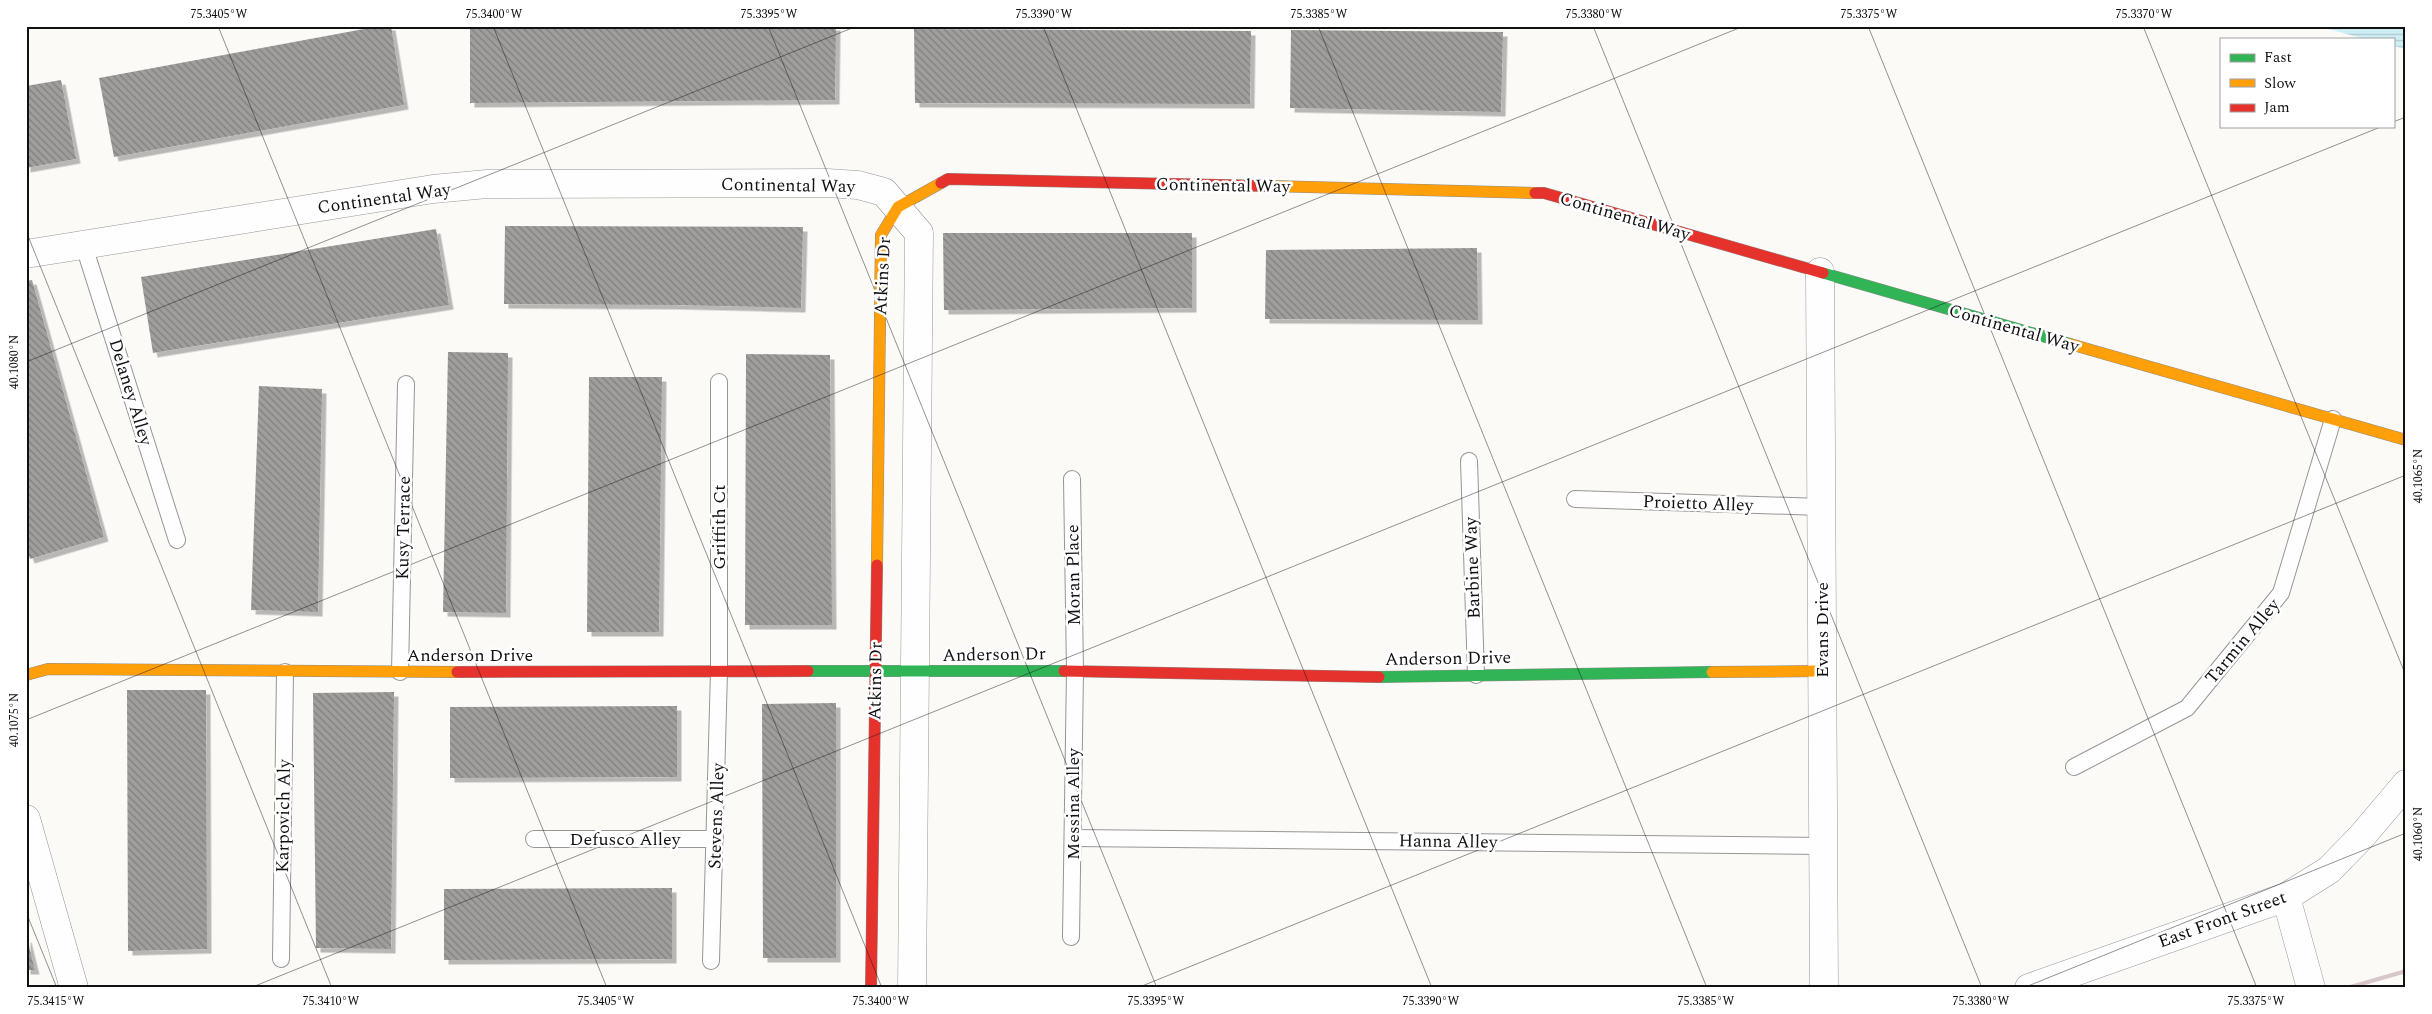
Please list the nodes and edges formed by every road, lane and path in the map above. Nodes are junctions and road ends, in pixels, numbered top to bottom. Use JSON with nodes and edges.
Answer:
{"nodes":[{"id":1,"x":898,"y":207,"type":"junction"},
{"id":2,"x":84,"y":246,"type":"junction"},
{"id":3,"x":26,"y":254,"type":"edge"},
{"id":4,"x":1820,"y":272,"type":"junction"},
{"id":5,"x":719,"y":382,"type":"dead end"},
{"id":6,"x":406,"y":384,"type":"dead end"},
{"id":7,"x":2333,"y":419,"type":"junction"},
{"id":8,"x":2406,"y":440,"type":"edge"},
{"id":9,"x":1469,"y":461,"type":"dead end"},
{"id":10,"x":1072,"y":479,"type":"dead end"},
{"id":11,"x":1575,"y":499,"type":"dead end"},
{"id":12,"x":1821,"y":506,"type":"junction"},
{"id":13,"x":177,"y":540,"type":"dead end"},
{"id":14,"x":875,"y":671,"type":"junction"},
{"id":15,"x":1075,"y":671,"type":"junction"},
{"id":16,"x":285,"y":672,"type":"junction"},
{"id":17,"x":400,"y":672,"type":"junction"},
{"id":18,"x":720,"y":672,"type":"junction"},
{"id":19,"x":1822,"y":672,"type":"junction"},
{"id":20,"x":915,"y":673,"type":"junction"},
{"id":21,"x":26,"y":675,"type":"edge"},
{"id":22,"x":1476,"y":675,"type":"junction"},
{"id":23,"x":2074,"y":767,"type":"dead end"},
{"id":24,"x":2406,"y":784,"type":"edge"},
{"id":25,"x":26,"y":819,"type":"edge"},
{"id":26,"x":1072,"y":838,"type":"junction"},
{"id":27,"x":534,"y":839,"type":"dead end"},
{"id":28,"x":715,"y":839,"type":"junction"},
{"id":29,"x":1823,"y":846,"type":"junction"},
{"id":30,"x":2286,"y":898,"type":"junction"},
{"id":31,"x":1071,"y":937,"type":"dead end"},
{"id":32,"x":281,"y":959,"type":"dead end"},
{"id":33,"x":711,"y":960,"type":"dead end"},
{"id":34,"x":74,"y":988,"type":"edge"},
{"id":35,"x":871,"y":988,"type":"edge"},
{"id":36,"x":912,"y":988,"type":"edge"},
{"id":37,"x":1824,"y":988,"type":"edge"},
{"id":38,"x":2029,"y":988,"type":"edge"},
{"id":39,"x":2311,"y":988,"type":"edge"}],
"edges":[{"from":1,"to":2,"type":"street","name":"Continental Way"},
{"from":1,"to":4,"type":"street","name":"Continental Way"},
{"from":1,"to":14,"type":"street","name":"Atkins Dr"},
{"from":1,"to":20,"type":"street","name":"Atkins Dr"},
{"from":2,"to":3,"type":"street","name":"Continental Way"},
{"from":2,"to":13,"type":"lane","name":"Delaney Alley"},
{"from":4,"to":7,"type":"street","name":"Continental Way"},
{"from":4,"to":12,"type":"street","name":"Evans Drive"},
{"from":5,"to":18,"type":"lane","name":"Griffith Ct"},
{"from":6,"to":17,"type":"lane","name":"Kusy Terrace"},
{"from":7,"to":8,"type":"street","name":"Continental Way"},
{"from":7,"to":23,"type":"lane","name":"Tarmin Alley"},
{"from":9,"to":22,"type":"lane","name":"Barbine Way"},
{"from":10,"to":15,"type":"lane","name":"Moran Place"},
{"from":11,"to":12,"type":"lane","name":"Proietto Alley"},
{"from":12,"to":19,"type":"street","name":"Evans Drive"},
{"from":14,"to":18,"type":"street","name":"Anderson Drive"},
{"from":14,"to":20,"type":"street","name":"Anderson Drive"},
{"from":14,"to":35,"type":"street","name":"Atkins Dr"},
{"from":15,"to":20,"type":"street","name":"Anderson Dr"},
{"from":15,"to":22,"type":"street","name":"Anderson Drive"},
{"from":15,"to":26,"type":"lane","name":"Messina Alley"},
{"from":16,"to":17,"type":"street","name":"Anderson Drive"},
{"from":16,"to":21,"type":"street","name":"Anderson Drive"},
{"from":16,"to":32,"type":"lane","name":"Karpovich Aly"},
{"from":17,"to":18,"type":"street","name":"Anderson Drive"},
{"from":18,"to":28,"type":"lane","name":"Stevens Alley"},
{"from":19,"to":22,"type":"street","name":"Anderson Drive"},
{"from":19,"to":29,"type":"street","name":"Evans Drive"},
{"from":20,"to":36,"type":"street","name":"Atkins Dr"},
{"from":24,"to":30,"type":"street","name":"East Front Street"},
{"from":25,"to":34,"type":"street"},
{"from":26,"to":29,"type":"lane","name":"Hanna Alley"},
{"from":26,"to":31,"type":"lane","name":"Messina Alley"},
{"from":27,"to":28,"type":"lane","name":"Defusco Alley"},
{"from":28,"to":33,"type":"lane","name":"Stevens Alley"},
{"from":29,"to":37,"type":"street","name":"Evans Drive"},
{"from":30,"to":38,"type":"street","name":"East Front Street"},
{"from":30,"to":39,"type":"street"}]}
